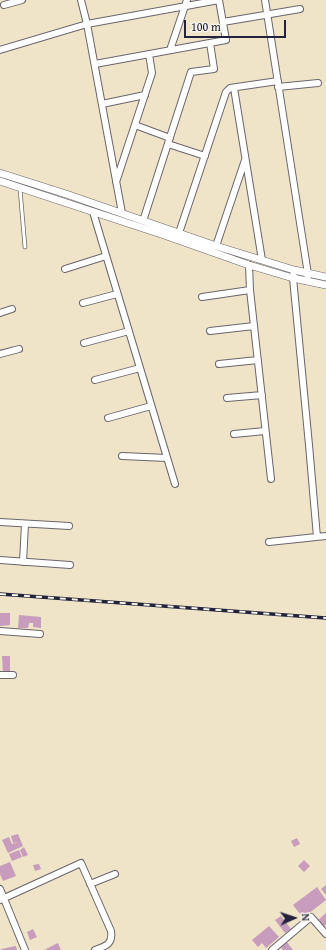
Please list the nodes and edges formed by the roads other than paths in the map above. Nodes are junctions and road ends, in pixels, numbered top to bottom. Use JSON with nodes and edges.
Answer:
{"nodes":[{"id":1,"x":22,"y":0,"type":"edge"},
{"id":2,"x":81,"y":0,"type":"edge"},
{"id":3,"x":219,"y":0,"type":"edge"},
{"id":4,"x":265,"y":0,"type":"edge"},
{"id":5,"x":186,"y":3,"type":"edge"},
{"id":6,"x":4,"y":4,"type":"dead end"},
{"id":7,"x":300,"y":9,"type":"dead end"},
{"id":8,"x":267,"y":14,"type":"junction"},
{"id":9,"x":223,"y":22,"type":"junction"},
{"id":10,"x":87,"y":24,"type":"junction"},
{"id":11,"x":210,"y":43,"type":"junction"},
{"id":12,"x":0,"y":50,"type":"edge"},
{"id":13,"x":170,"y":50,"type":"junction"},
{"id":14,"x":149,"y":54,"type":"junction"},
{"id":15,"x":95,"y":64,"type":"junction"},
{"id":16,"x":318,"y":83,"type":"dead end"},
{"id":17,"x":278,"y":84,"type":"junction"},
{"id":18,"x":234,"y":88,"type":"junction"},
{"id":19,"x":145,"y":95,"type":"junction"},
{"id":20,"x":102,"y":104,"type":"junction"},
{"id":21,"x":135,"y":125,"type":"junction"},
{"id":22,"x":170,"y":138,"type":"junction"},
{"id":23,"x":168,"y":144,"type":"junction"},
{"id":24,"x":205,"y":156,"type":"junction"},
{"id":25,"x":246,"y":159,"type":"junction"},
{"id":26,"x":0,"y":173,"type":"edge"},
{"id":27,"x":0,"y":181,"type":"edge"},
{"id":28,"x":116,"y":183,"type":"junction"},
{"id":29,"x":20,"y":188,"type":"junction"},
{"id":30,"x":93,"y":212,"type":"junction"},
{"id":31,"x":122,"y":213,"type":"junction"},
{"id":32,"x":143,"y":221,"type":"junction"},
{"id":33,"x":179,"y":233,"type":"junction"},
{"id":34,"x":216,"y":246,"type":"junction"},
{"id":35,"x":25,"y":247,"type":"dead end"},
{"id":36,"x":106,"y":256,"type":"junction"},
{"id":37,"x":262,"y":260,"type":"junction"},
{"id":38,"x":249,"y":265,"type":"junction"},
{"id":39,"x":65,"y":268,"type":"dead end"},
{"id":40,"x":294,"y":270,"type":"junction"},
{"id":41,"x":307,"y":277,"type":"junction"},
{"id":42,"x":326,"y":277,"type":"edge"},
{"id":43,"x":293,"y":278,"type":"junction"},
{"id":44,"x":326,"y":285,"type":"edge"},
{"id":45,"x":250,"y":290,"type":"junction"},
{"id":46,"x":117,"y":294,"type":"junction"},
{"id":47,"x":202,"y":297,"type":"dead end"},
{"id":48,"x":83,"y":303,"type":"dead end"},
{"id":49,"x":12,"y":309,"type":"dead end"},
{"id":50,"x":0,"y":313,"type":"edge"},
{"id":51,"x":254,"y":326,"type":"junction"},
{"id":52,"x":129,"y":331,"type":"junction"},
{"id":53,"x":210,"y":331,"type":"dead end"},
{"id":54,"x":84,"y":343,"type":"dead end"},
{"id":55,"x":19,"y":349,"type":"dead end"},
{"id":56,"x":0,"y":354,"type":"edge"},
{"id":57,"x":258,"y":360,"type":"junction"},
{"id":58,"x":219,"y":364,"type":"dead end"},
{"id":59,"x":140,"y":368,"type":"junction"},
{"id":60,"x":95,"y":380,"type":"dead end"},
{"id":61,"x":262,"y":394,"type":"junction"},
{"id":62,"x":227,"y":398,"type":"dead end"},
{"id":63,"x":151,"y":406,"type":"junction"},
{"id":64,"x":108,"y":418,"type":"dead end"},
{"id":65,"x":266,"y":431,"type":"junction"},
{"id":66,"x":234,"y":434,"type":"dead end"},
{"id":67,"x":122,"y":456,"type":"dead end"},
{"id":68,"x":167,"y":458,"type":"junction"},
{"id":69,"x":271,"y":479,"type":"dead end"},
{"id":70,"x":175,"y":484,"type":"dead end"},
{"id":71,"x":0,"y":522,"type":"edge"},
{"id":72,"x":25,"y":524,"type":"junction"},
{"id":73,"x":69,"y":526,"type":"dead end"},
{"id":74,"x":326,"y":536,"type":"edge"},
{"id":75,"x":316,"y":537,"type":"junction"},
{"id":76,"x":269,"y":542,"type":"dead end"},
{"id":77,"x":0,"y":560,"type":"edge"},
{"id":78,"x":23,"y":562,"type":"junction"},
{"id":79,"x":70,"y":565,"type":"dead end"},
{"id":80,"x":0,"y":631,"type":"edge"},
{"id":81,"x":40,"y":634,"type":"dead end"},
{"id":82,"x":0,"y":675,"type":"edge"},
{"id":83,"x":13,"y":675,"type":"dead end"},
{"id":84,"x":115,"y":874,"type":"dead end"},
{"id":85,"x":90,"y":884,"type":"junction"},
{"id":86,"x":0,"y":889,"type":"edge"},
{"id":87,"x":2,"y":899,"type":"edge"},
{"id":88,"x":326,"y":934,"type":"edge"},
{"id":89,"x":25,"y":950,"type":"edge"},
{"id":90,"x":95,"y":950,"type":"edge"},
{"id":91,"x":272,"y":950,"type":"edge"}],
"edges":[{"from":1,"to":6,"type":"street"},
{"from":2,"to":10,"type":"street"},
{"from":3,"to":5,"type":"street"},
{"from":3,"to":9,"type":"street"},
{"from":4,"to":8,"type":"street"},
{"from":5,"to":10,"type":"street"},
{"from":5,"to":13,"type":"street"},
{"from":7,"to":8,"type":"street"},
{"from":8,"to":9,"type":"street"},
{"from":8,"to":17,"type":"street"},
{"from":9,"to":11,"type":"street"},
{"from":10,"to":12,"type":"street"},
{"from":10,"to":15,"type":"street"},
{"from":11,"to":13,"type":"street"},
{"from":11,"to":22,"type":"street"},
{"from":13,"to":14,"type":"street"},
{"from":14,"to":15,"type":"street"},
{"from":14,"to":19,"type":"street"},
{"from":15,"to":20,"type":"street"},
{"from":16,"to":17,"type":"street"},
{"from":17,"to":18,"type":"street"},
{"from":17,"to":41,"type":"street"},
{"from":18,"to":24,"type":"street"},
{"from":18,"to":25,"type":"street"},
{"from":19,"to":20,"type":"street"},
{"from":19,"to":21,"type":"street"},
{"from":20,"to":28,"type":"street"},
{"from":21,"to":22,"type":"street"},
{"from":21,"to":28,"type":"street"},
{"from":22,"to":23,"type":"street"},
{"from":23,"to":24,"type":"street"},
{"from":23,"to":32,"type":"street"},
{"from":24,"to":33,"type":"street"},
{"from":25,"to":34,"type":"street"},
{"from":25,"to":37,"type":"street"},
{"from":26,"to":31,"type":"street"},
{"from":27,"to":29,"type":"street"},
{"from":28,"to":31,"type":"street"},
{"from":29,"to":30,"type":"street"},
{"from":29,"to":35,"type":"lane"},
{"from":30,"to":36,"type":"street"},
{"from":30,"to":38,"type":"street"},
{"from":31,"to":32,"type":"street"},
{"from":32,"to":33,"type":"street"},
{"from":33,"to":34,"type":"street"},
{"from":34,"to":37,"type":"street"},
{"from":36,"to":39,"type":"street"},
{"from":36,"to":46,"type":"street"},
{"from":37,"to":40,"type":"street"},
{"from":38,"to":43,"type":"street"},
{"from":38,"to":45,"type":"street"},
{"from":40,"to":41,"type":"street"},
{"from":40,"to":43,"type":"street"},
{"from":41,"to":42,"type":"street"},
{"from":41,"to":43,"type":"street"},
{"from":41,"to":44,"type":"street"},
{"from":43,"to":75,"type":"street"},
{"from":45,"to":47,"type":"street"},
{"from":45,"to":51,"type":"street"},
{"from":46,"to":48,"type":"street"},
{"from":46,"to":52,"type":"street"},
{"from":49,"to":50,"type":"street"},
{"from":51,"to":53,"type":"street"},
{"from":51,"to":57,"type":"street"},
{"from":52,"to":54,"type":"street"},
{"from":52,"to":59,"type":"street"},
{"from":55,"to":56,"type":"street"},
{"from":57,"to":58,"type":"street"},
{"from":57,"to":61,"type":"street"},
{"from":59,"to":60,"type":"street"},
{"from":59,"to":63,"type":"street"},
{"from":61,"to":62,"type":"street"},
{"from":61,"to":65,"type":"street"},
{"from":63,"to":64,"type":"street"},
{"from":63,"to":68,"type":"street"},
{"from":65,"to":66,"type":"street"},
{"from":65,"to":69,"type":"street"},
{"from":67,"to":68,"type":"street"},
{"from":68,"to":70,"type":"street"},
{"from":71,"to":72,"type":"street"},
{"from":72,"to":73,"type":"street"},
{"from":72,"to":78,"type":"street"},
{"from":74,"to":75,"type":"street"},
{"from":75,"to":76,"type":"street"},
{"from":77,"to":78,"type":"street"},
{"from":78,"to":79,"type":"street"},
{"from":80,"to":81,"type":"street"},
{"from":82,"to":83,"type":"street"},
{"from":84,"to":85,"type":"street"},
{"from":85,"to":87,"type":"street"},
{"from":85,"to":90,"type":"street"},
{"from":86,"to":87,"type":"street"},
{"from":87,"to":89,"type":"street"},
{"from":88,"to":91,"type":"street"}]}
